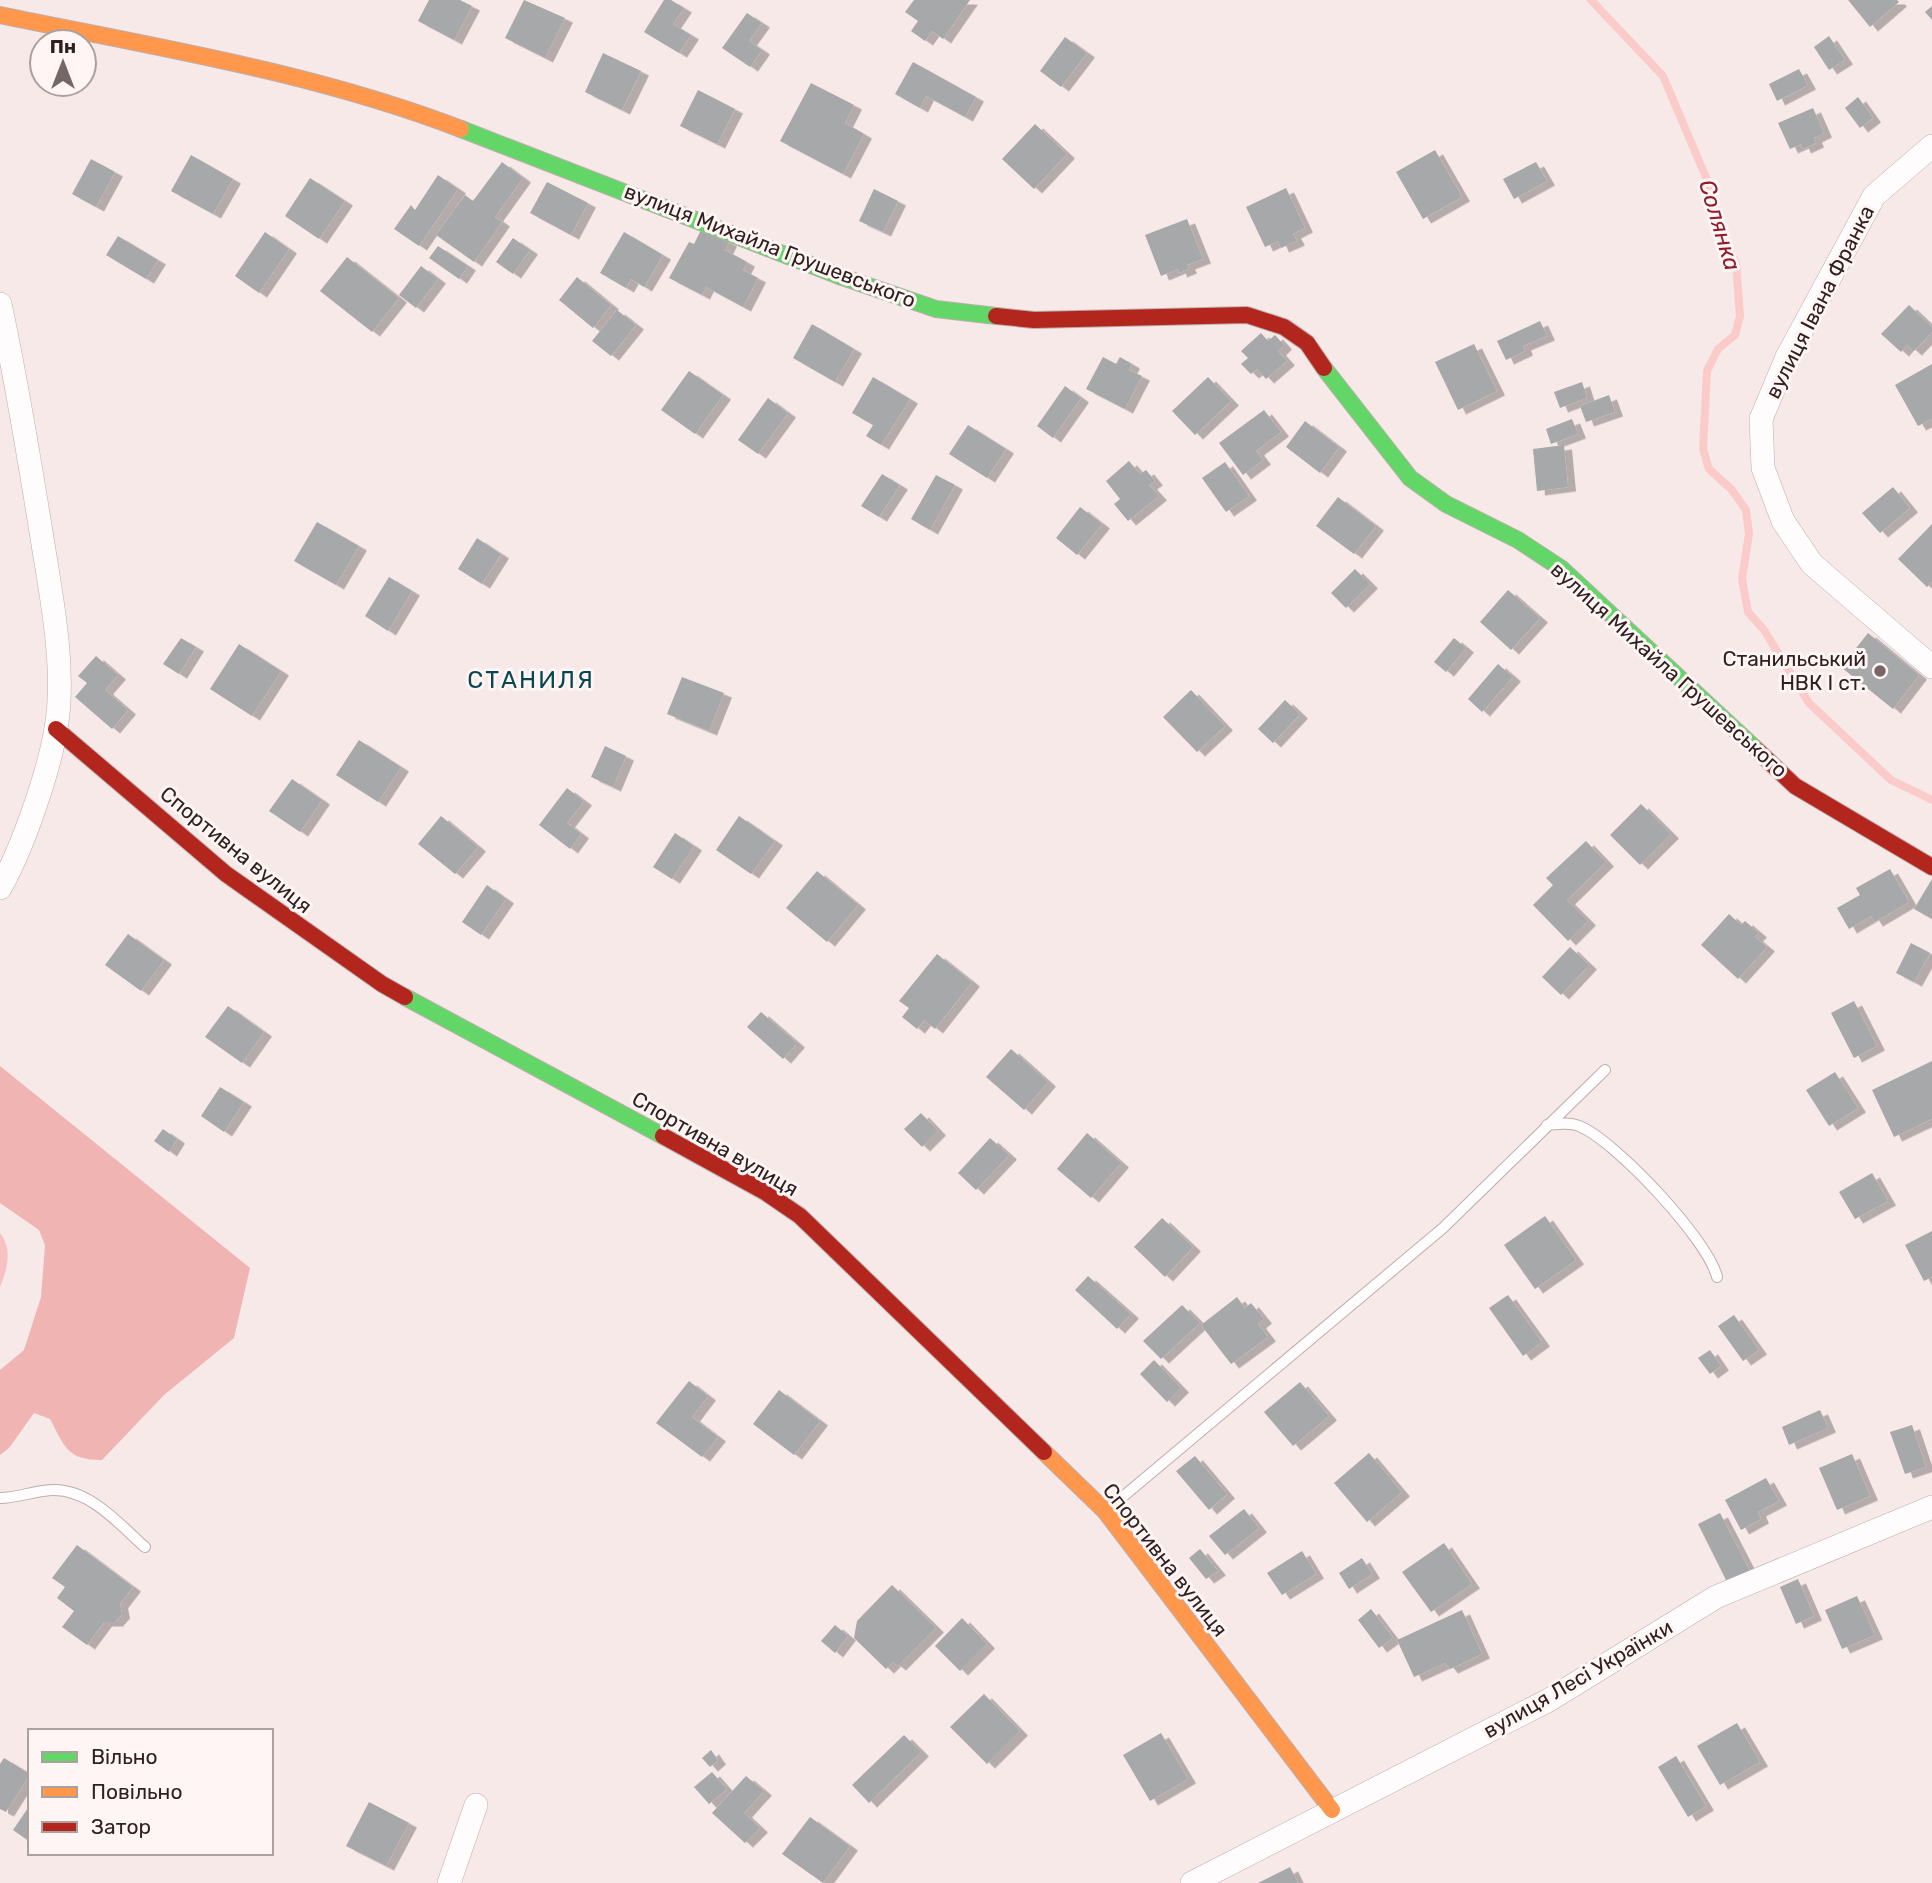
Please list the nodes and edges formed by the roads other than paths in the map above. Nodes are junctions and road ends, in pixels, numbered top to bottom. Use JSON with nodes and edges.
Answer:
{"nodes":[{"id":1,"x":12,"y":11,"type":"edge"},
{"id":2,"x":1932,"y":146,"type":"edge"},
{"id":3,"x":0,"y":304,"type":"edge"},
{"id":4,"x":1932,"y":667,"type":"edge"},
{"id":5,"x":56,"y":729,"type":"junction"},
{"id":6,"x":1932,"y":867,"type":"edge"},
{"id":7,"x":0,"y":888,"type":"edge"},
{"id":8,"x":1605,"y":1070,"type":"dead end"},
{"id":9,"x":1547,"y":1125,"type":"junction"},
{"id":10,"x":1717,"y":1277,"type":"dead end"},
{"id":11,"x":0,"y":1497,"type":"edge"},
{"id":12,"x":1932,"y":1507,"type":"edge"},
{"id":13,"x":1105,"y":1511,"type":"junction"},
{"id":14,"x":145,"y":1547,"type":"dead end"},
{"id":15,"x":476,"y":1805,"type":"dead end"},
{"id":16,"x":1332,"y":1810,"type":"junction"},
{"id":17,"x":449,"y":1883,"type":"edge"},
{"id":18,"x":1192,"y":1883,"type":"edge"}],
"edges":[{"from":1,"to":6,"type":"street","name":"вулиця Михайла Грушевського"},
{"from":2,"to":4,"type":"street","name":"вулиця Івана Франка"},
{"from":3,"to":5,"type":"street"},
{"from":5,"to":7,"type":"street"},
{"from":5,"to":13,"type":"street","name":"Спортивна вулиця"},
{"from":8,"to":9,"type":"lane"},
{"from":9,"to":10,"type":"lane"},
{"from":9,"to":13,"type":"lane"},
{"from":11,"to":14,"type":"lane"},
{"from":12,"to":16,"type":"street","name":"вулиця Лесі Українки"},
{"from":13,"to":16,"type":"street","name":"Спортивна вулиця"},
{"from":15,"to":17,"type":"street"},
{"from":16,"to":18,"type":"street","name":"вулиця Лесі Українки"}]}
